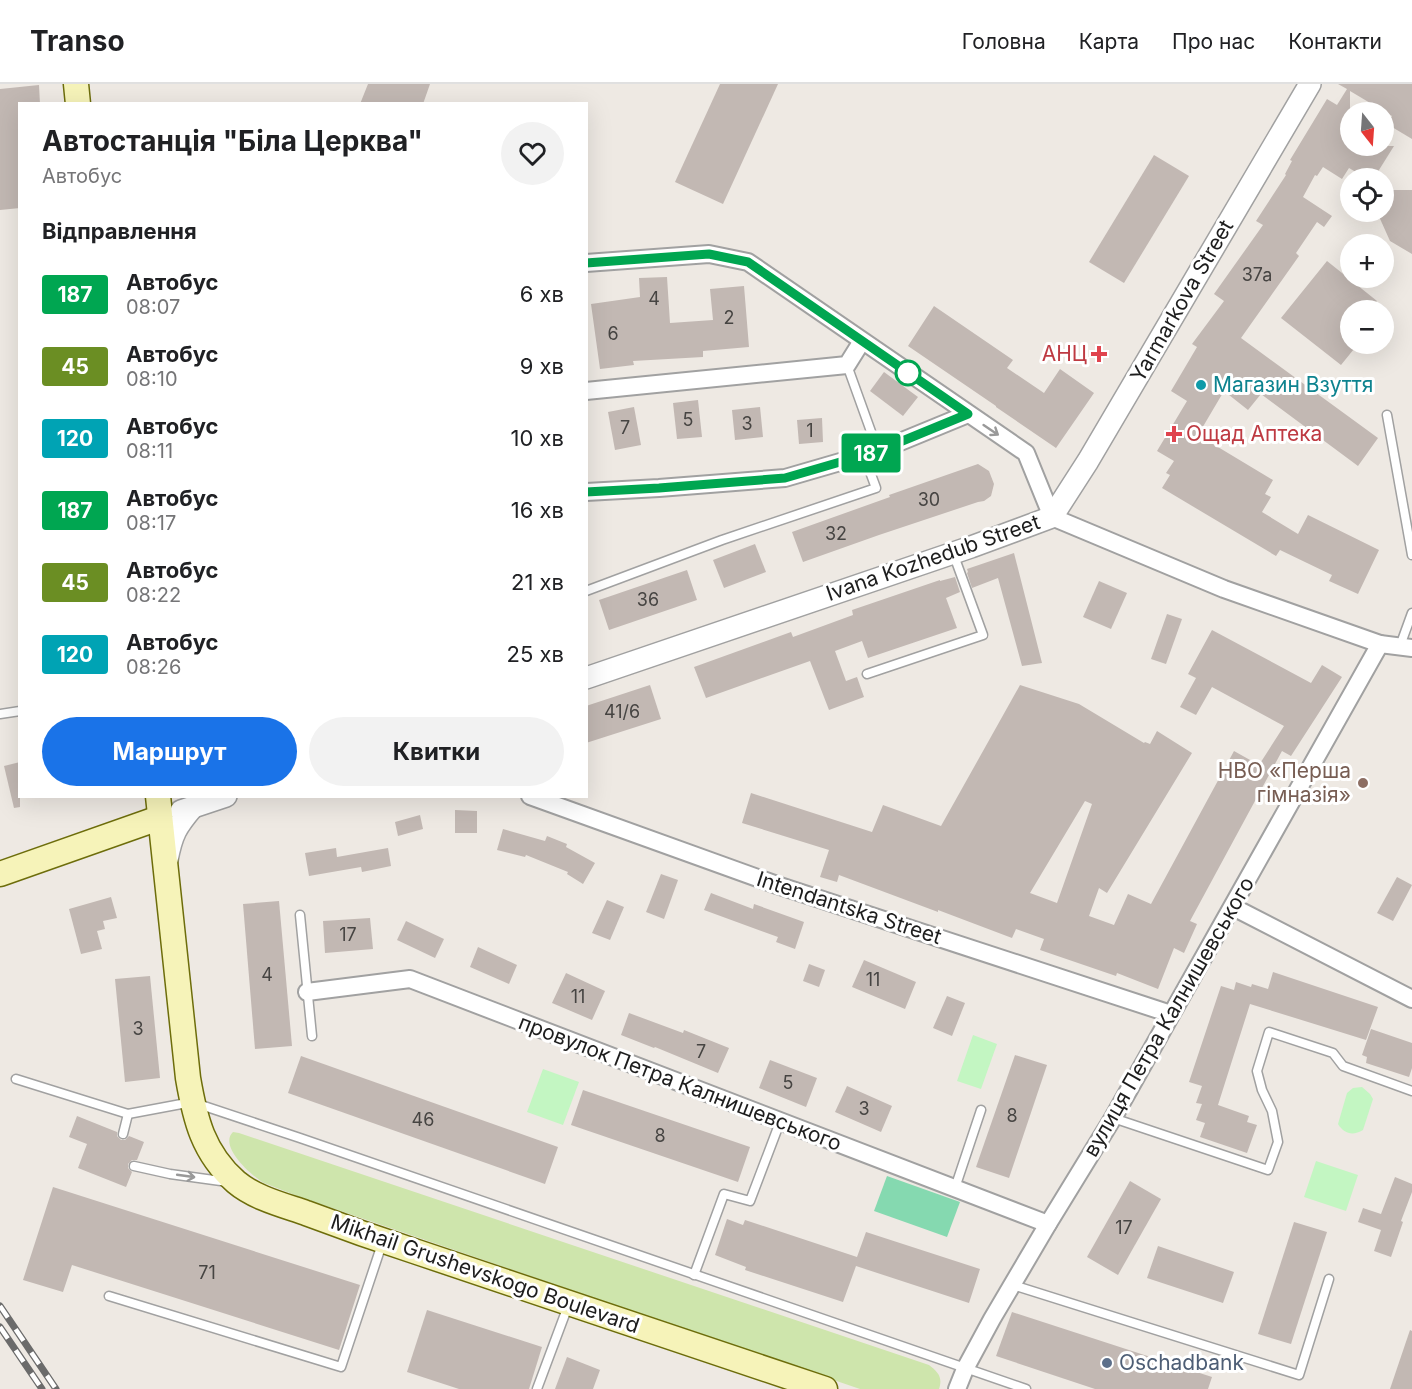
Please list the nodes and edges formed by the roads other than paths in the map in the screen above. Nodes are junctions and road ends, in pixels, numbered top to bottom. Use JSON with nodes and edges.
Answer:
{"nodes":[{"id":1,"x":76,"y":84,"type":"edge"},
{"id":2,"x":1310,"y":84,"type":"edge"},
{"id":3,"x":78,"y":102,"type":"edge"},
{"id":4,"x":588,"y":263,"type":"edge"},
{"id":5,"x":862,"y":341,"type":"junction"},
{"id":6,"x":847,"y":365,"type":"junction"},
{"id":7,"x":588,"y":391,"type":"edge"},
{"id":8,"x":968,"y":414,"type":"junction"},
{"id":9,"x":1387,"y":415,"type":"dead end"},
{"id":10,"x":878,"y":451,"type":"junction"},
{"id":11,"x":588,"y":492,"type":"edge"},
{"id":12,"x":1052,"y":517,"type":"junction"},
{"id":13,"x":953,"y":552,"type":"junction"},
{"id":14,"x":1412,"y":555,"type":"edge"},
{"id":15,"x":588,"y":590,"type":"edge"},
{"id":16,"x":1412,"y":613,"type":"edge"},
{"id":17,"x":1380,"y":644,"type":"junction"},
{"id":18,"x":1406,"y":647,"type":"edge"},
{"id":19,"x":867,"y":675,"type":"dead end"},
{"id":20,"x":588,"y":677,"type":"edge"},
{"id":21,"x":18,"y":711,"type":"edge"},
{"id":22,"x":0,"y":714,"type":"edge"},
{"id":23,"x":536,"y":798,"type":"edge"},
{"id":24,"x":208,"y":800,"type":"edge"},
{"id":25,"x":156,"y":804,"type":"edge"},
{"id":26,"x":116,"y":833,"type":"junction"},
{"id":27,"x":165,"y":870,"type":"junction"},
{"id":28,"x":0,"y":874,"type":"edge"},
{"id":29,"x":1233,"y":907,"type":"junction"},
{"id":30,"x":300,"y":915,"type":"dead end"},
{"id":31,"x":307,"y":992,"type":"junction"},
{"id":32,"x":1412,"y":999,"type":"edge"},
{"id":33,"x":1171,"y":1014,"type":"junction"},
{"id":34,"x":312,"y":1036,"type":"dead end"},
{"id":35,"x":16,"y":1078,"type":"dead end"},
{"id":36,"x":1412,"y":1091,"type":"edge"},
{"id":37,"x":192,"y":1102,"type":"junction"},
{"id":38,"x":981,"y":1110,"type":"dead end"},
{"id":39,"x":128,"y":1114,"type":"junction"},
{"id":40,"x":1113,"y":1118,"type":"junction"},
{"id":41,"x":780,"y":1122,"type":"junction"},
{"id":42,"x":123,"y":1134,"type":"dead end"},
{"id":43,"x":134,"y":1166,"type":"dead end"},
{"id":44,"x":238,"y":1184,"type":"junction"},
{"id":45,"x":955,"y":1188,"type":"junction"},
{"id":46,"x":1048,"y":1224,"type":"junction"},
{"id":47,"x":383,"y":1241,"type":"junction"},
{"id":48,"x":694,"y":1275,"type":"junction"},
{"id":49,"x":1329,"y":1279,"type":"dead end"},
{"id":50,"x":1013,"y":1285,"type":"junction"},
{"id":51,"x":109,"y":1296,"type":"dead end"},
{"id":52,"x":569,"y":1302,"type":"junction"},
{"id":53,"x":965,"y":1369,"type":"junction"},
{"id":54,"x":537,"y":1389,"type":"edge"},
{"id":55,"x":825,"y":1389,"type":"edge"},
{"id":56,"x":957,"y":1389,"type":"edge"},
{"id":57,"x":1026,"y":1389,"type":"edge"}],
"edges":[{"from":1,"to":3,"type":"main road"},
{"from":2,"to":12,"type":"street","name":"Yarmarkova Street"},
{"from":4,"to":5,"type":"street"},
{"from":5,"to":6,"type":"street"},
{"from":5,"to":8,"type":"street"},
{"from":6,"to":7,"type":"street"},
{"from":6,"to":10,"type":"lane"},
{"from":8,"to":10,"type":"street"},
{"from":8,"to":12,"type":"street","one_way":true},
{"from":9,"to":14,"type":"lane"},
{"from":10,"to":11,"type":"street"},
{"from":10,"to":15,"type":"lane"},
{"from":12,"to":13,"type":"street","name":"Ivana Kozhedub Street"},
{"from":12,"to":17,"type":"street","name":"Ivana Kozhedub Street"},
{"from":13,"to":19,"type":"lane"},
{"from":13,"to":20,"type":"street","name":"Ivana Kozhedub Street"},
{"from":16,"to":18,"type":"lane"},
{"from":17,"to":18,"type":"street","name":"Ivana Kozhedub Street"},
{"from":17,"to":29,"type":"street","name":"вулиця Петра Калнишевського"},
{"from":21,"to":22,"type":"lane"},
{"from":23,"to":33,"type":"street","name":"Intendantska Street"},
{"from":24,"to":25,"type":"street"},
{"from":24,"to":27,"type":"street"},
{"from":25,"to":26,"type":"main road"},
{"from":25,"to":27,"type":"main road","name":"Mikhail Grushevskogo Boulevard"},
{"from":26,"to":27,"type":"main road"},
{"from":26,"to":28,"type":"main road"},
{"from":27,"to":37,"type":"main road","name":"Mikhail Grushevskogo Boulevard"},
{"from":29,"to":32,"type":"street"},
{"from":29,"to":33,"type":"street","name":"вулиця Петра Калнишевського"},
{"from":30,"to":31,"type":"lane"},
{"from":31,"to":34,"type":"lane"},
{"from":31,"to":41,"type":"street","name":"провулок Петра Калнишевського"},
{"from":33,"to":40,"type":"street","name":"вулиця Петра Калнишевського"},
{"from":35,"to":39,"type":"lane"},
{"from":36,"to":40,"type":"lane"},
{"from":37,"to":39,"type":"lane"},
{"from":37,"to":44,"type":"main road","name":"Mikhail Grushevskogo Boulevard"},
{"from":37,"to":48,"type":"lane"},
{"from":38,"to":45,"type":"lane"},
{"from":39,"to":42,"type":"lane"},
{"from":40,"to":46,"type":"street","name":"вулиця Петра Калнишевського"},
{"from":41,"to":45,"type":"street","name":"провулок Петра Калнишевського"},
{"from":41,"to":48,"type":"lane"},
{"from":43,"to":44,"type":"lane","one_way":true},
{"from":44,"to":47,"type":"main road","name":"Mikhail Grushevskogo Boulevard"},
{"from":45,"to":46,"type":"street","name":"провулок Петра Калнишевського"},
{"from":46,"to":50,"type":"street","name":"вулиця Петра Калнишевського"},
{"from":47,"to":51,"type":"lane"},
{"from":47,"to":52,"type":"main road","name":"Mikhail Grushevskogo Boulevard"},
{"from":48,"to":53,"type":"lane"},
{"from":49,"to":50,"type":"lane"},
{"from":50,"to":53,"type":"street","name":"вулиця Петра Калнишевського"},
{"from":52,"to":54,"type":"lane"},
{"from":52,"to":55,"type":"main road","name":"Mikhail Grushevskogo Boulevard"},
{"from":53,"to":56,"type":"street","name":"вулиця Петра Калнишевського"},
{"from":53,"to":57,"type":"lane"}]}
